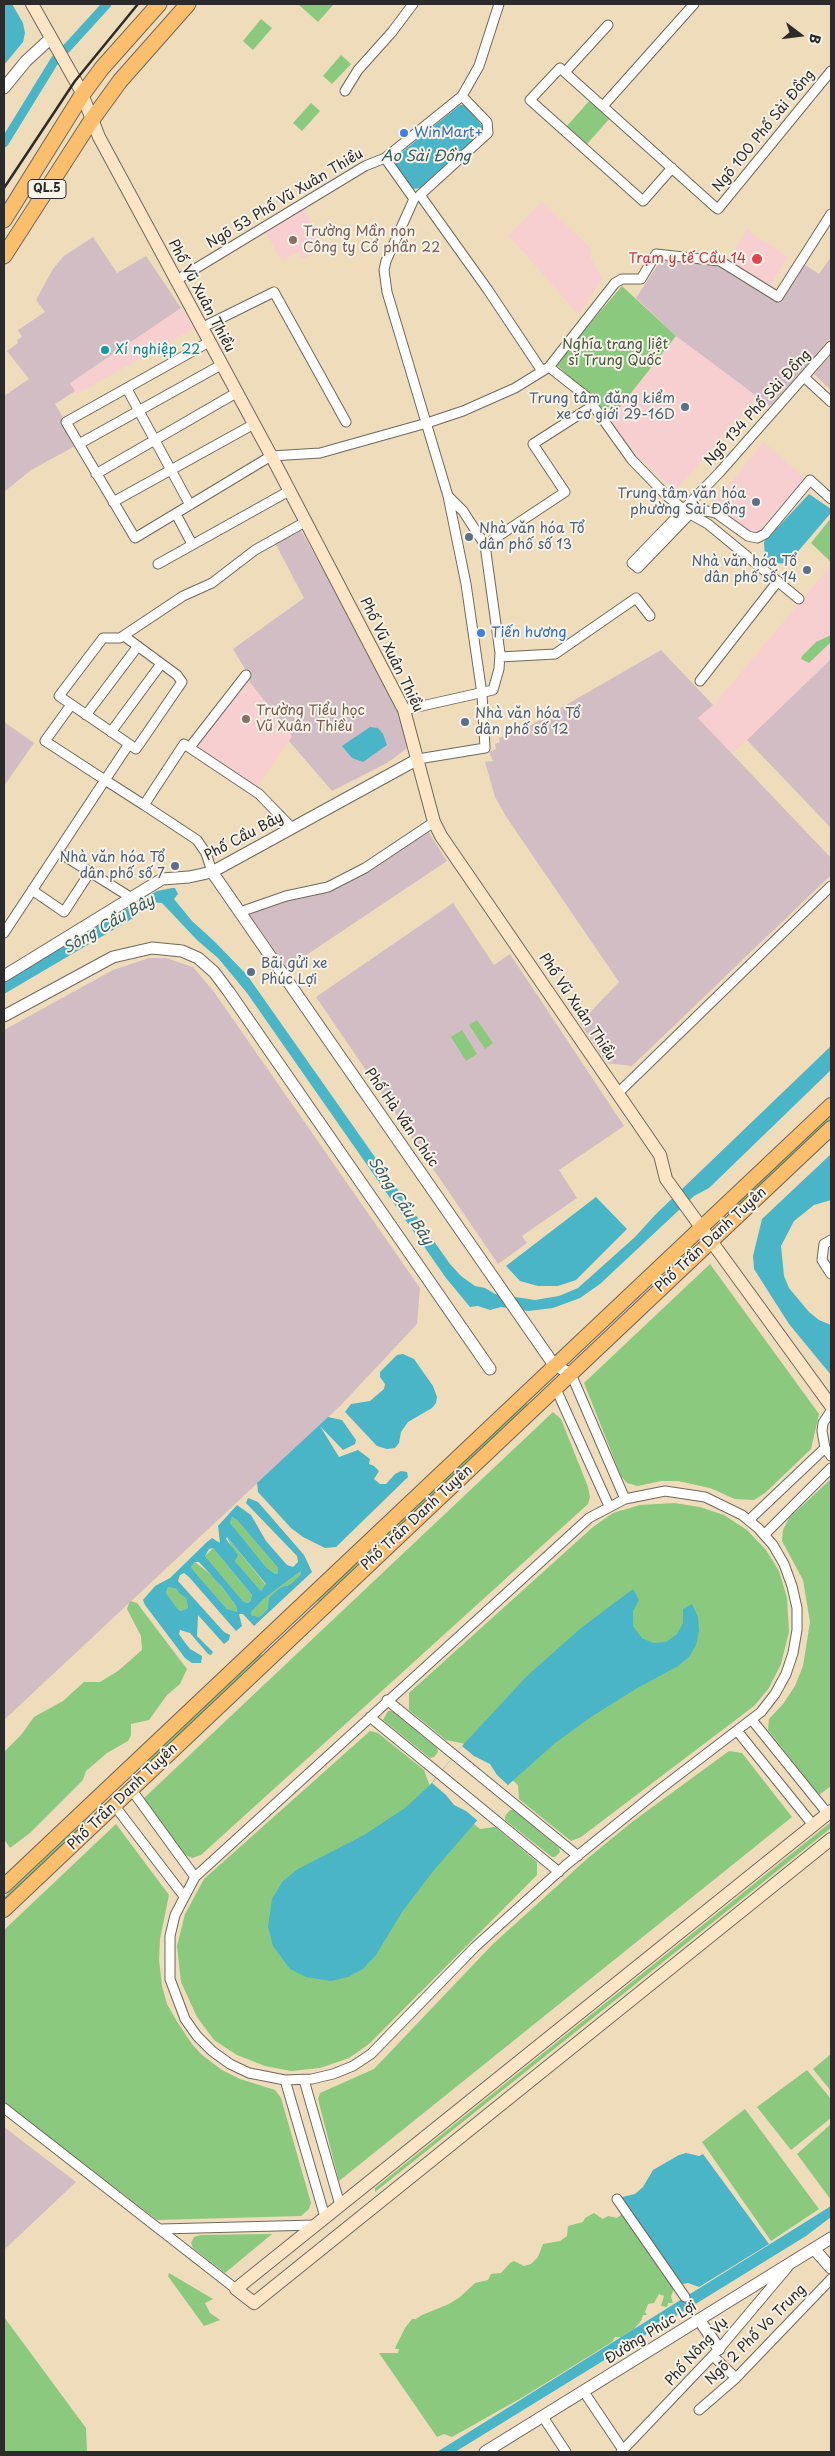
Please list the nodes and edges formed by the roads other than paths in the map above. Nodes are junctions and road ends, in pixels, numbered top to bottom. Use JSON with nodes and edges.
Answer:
{"nodes":[{"id":1,"x":32,"y":4,"type":"edge"},
{"id":2,"x":159,"y":4,"type":"edge"},
{"id":3,"x":188,"y":4,"type":"edge"},
{"id":4,"x":413,"y":4,"type":"edge"},
{"id":5,"x":499,"y":4,"type":"edge"},
{"id":6,"x":694,"y":4,"type":"edge"},
{"id":7,"x":608,"y":25,"type":"dead end"},
{"id":8,"x":51,"y":38,"type":"junction"},
{"id":9,"x":831,"y":71,"type":"edge"},
{"id":10,"x":565,"y":72,"type":"junction"},
{"id":11,"x":4,"y":88,"type":"edge"},
{"id":12,"x":345,"y":91,"type":"dead end"},
{"id":13,"x":82,"y":95,"type":"junction"},
{"id":14,"x":462,"y":96,"type":"junction"},
{"id":15,"x":603,"y":106,"type":"junction"},
{"id":16,"x":91,"y":121,"type":"junction"},
{"id":17,"x":385,"y":158,"type":"junction"},
{"id":18,"x":672,"y":168,"type":"junction"},
{"id":19,"x":417,"y":197,"type":"junction"},
{"id":20,"x":831,"y":214,"type":"edge"},
{"id":21,"x":4,"y":220,"type":"edge"},
{"id":22,"x":4,"y":256,"type":"edge"},
{"id":23,"x":175,"y":281,"type":"junction"},
{"id":24,"x":201,"y":328,"type":"junction"},
{"id":25,"x":209,"y":342,"type":"junction"},
{"id":26,"x":831,"y":346,"type":"edge"},
{"id":27,"x":221,"y":365,"type":"junction"},
{"id":28,"x":545,"y":369,"type":"junction"},
{"id":29,"x":804,"y":377,"type":"junction"},
{"id":30,"x":127,"y":389,"type":"junction"},
{"id":31,"x":236,"y":393,"type":"junction"},
{"id":32,"x":831,"y":402,"type":"edge"},
{"id":33,"x":594,"y":405,"type":"junction"},
{"id":34,"x":140,"y":411,"type":"junction"},
{"id":35,"x":346,"y":422,"type":"dead end"},
{"id":36,"x":427,"y":423,"type":"junction"},
{"id":37,"x":254,"y":424,"type":"junction"},
{"id":38,"x":154,"y":440,"type":"junction"},
{"id":39,"x":78,"y":444,"type":"junction"},
{"id":40,"x":271,"y":456,"type":"junction"},
{"id":41,"x":170,"y":469,"type":"junction"},
{"id":42,"x":96,"y":474,"type":"junction"},
{"id":43,"x":289,"y":491,"type":"junction"},
{"id":44,"x":448,"y":496,"type":"junction"},
{"id":45,"x":831,"y":499,"type":"edge"},
{"id":46,"x":113,"y":502,"type":"junction"},
{"id":47,"x":190,"y":504,"type":"junction"},
{"id":48,"x":687,"y":512,"type":"junction"},
{"id":49,"x":176,"y":514,"type":"junction"},
{"id":50,"x":305,"y":522,"type":"junction"},
{"id":51,"x":192,"y":544,"type":"junction"},
{"id":52,"x":485,"y":546,"type":"junction"},
{"id":53,"x":158,"y":564,"type":"dead end"},
{"id":54,"x":778,"y":581,"type":"junction"},
{"id":55,"x":799,"y":598,"type":"dead end"},
{"id":56,"x":650,"y":616,"type":"dead end"},
{"id":57,"x":124,"y":636,"type":"junction"},
{"id":58,"x":138,"y":646,"type":"junction"},
{"id":59,"x":500,"y":656,"type":"junction"},
{"id":60,"x":161,"y":664,"type":"junction"},
{"id":61,"x":246,"y":674,"type":"dead end"},
{"id":62,"x":700,"y":681,"type":"dead end"},
{"id":63,"x":482,"y":694,"type":"junction"},
{"id":64,"x":71,"y":705,"type":"junction"},
{"id":65,"x":404,"y":710,"type":"junction"},
{"id":66,"x":86,"y":715,"type":"junction"},
{"id":67,"x":111,"y":732,"type":"junction"},
{"id":68,"x":129,"y":744,"type":"junction"},
{"id":69,"x":190,"y":747,"type":"junction"},
{"id":70,"x":418,"y":759,"type":"junction"},
{"id":71,"x":106,"y":780,"type":"junction"},
{"id":72,"x":144,"y":805,"type":"junction"},
{"id":73,"x":434,"y":822,"type":"junction"},
{"id":74,"x":292,"y":828,"type":"junction"},
{"id":75,"x":58,"y":852,"type":"junction"},
{"id":76,"x":90,"y":872,"type":"junction"},
{"id":77,"x":212,"y":872,"type":"junction"},
{"id":78,"x":831,"y":886,"type":"edge"},
{"id":79,"x":32,"y":890,"type":"junction"},
{"id":80,"x":130,"y":897,"type":"junction"},
{"id":81,"x":240,"y":912,"type":"junction"},
{"id":82,"x":4,"y":933,"type":"edge"},
{"id":83,"x":4,"y":976,"type":"edge"},
{"id":84,"x":4,"y":1016,"type":"edge"},
{"id":85,"x":618,"y":1093,"type":"junction"},
{"id":86,"x":831,"y":1105,"type":"edge"},
{"id":87,"x":831,"y":1128,"type":"edge"},
{"id":88,"x":701,"y":1226,"type":"junction"},
{"id":89,"x":711,"y":1240,"type":"junction"},
{"id":90,"x":831,"y":1240,"type":"edge"},
{"id":91,"x":831,"y":1274,"type":"edge"},
{"id":92,"x":554,"y":1365,"type":"junction"},
{"id":93,"x":490,"y":1369,"type":"dead end"},
{"id":94,"x":571,"y":1374,"type":"junction"},
{"id":95,"x":556,"y":1389,"type":"junction"},
{"id":96,"x":831,"y":1406,"type":"edge"},
{"id":97,"x":831,"y":1411,"type":"edge"},
{"id":98,"x":825,"y":1448,"type":"junction"},
{"id":99,"x":831,"y":1456,"type":"edge"},
{"id":100,"x":831,"y":1468,"type":"edge"},
{"id":101,"x":625,"y":1499,"type":"junction"},
{"id":102,"x":609,"y":1506,"type":"junction"},
{"id":103,"x":749,"y":1520,"type":"junction"},
{"id":104,"x":764,"y":1535,"type":"junction"},
{"id":105,"x":290,"y":1615,"type":"junction"},
{"id":106,"x":302,"y":1626,"type":"junction"},
{"id":107,"x":387,"y":1700,"type":"junction"},
{"id":108,"x":370,"y":1717,"type":"junction"},
{"id":109,"x":752,"y":1720,"type":"junction"},
{"id":110,"x":738,"y":1732,"type":"junction"},
{"id":111,"x":110,"y":1785,"type":"junction"},
{"id":112,"x":122,"y":1797,"type":"junction"},
{"id":113,"x":829,"y":1812,"type":"edge"},
{"id":114,"x":813,"y":1825,"type":"junction"},
{"id":115,"x":831,"y":1839,"type":"edge"},
{"id":116,"x":578,"y":1856,"type":"junction"},
{"id":117,"x":559,"y":1872,"type":"junction"},
{"id":118,"x":195,"y":1877,"type":"junction"},
{"id":119,"x":4,"y":1886,"type":"edge"},
{"id":120,"x":184,"y":1895,"type":"junction"},
{"id":121,"x":4,"y":1910,"type":"edge"},
{"id":122,"x":285,"y":2080,"type":"junction"},
{"id":123,"x":304,"y":2080,"type":"junction"},
{"id":124,"x":4,"y":2108,"type":"edge"},
{"id":125,"x":617,"y":2200,"type":"dead end"},
{"id":126,"x":340,"y":2205,"type":"junction"},
{"id":127,"x":320,"y":2221,"type":"junction"},
{"id":128,"x":160,"y":2229,"type":"junction"},
{"id":129,"x":831,"y":2238,"type":"edge"},
{"id":130,"x":815,"y":2250,"type":"junction"},
{"id":131,"x":788,"y":2266,"type":"junction"},
{"id":132,"x":831,"y":2268,"type":"edge"},
{"id":133,"x":831,"y":2279,"type":"edge"},
{"id":134,"x":236,"y":2289,"type":"junction"},
{"id":135,"x":685,"y":2297,"type":"dead end"},
{"id":136,"x":700,"y":2321,"type":"junction"},
{"id":137,"x":716,"y":2353,"type":"junction"},
{"id":138,"x":736,"y":2378,"type":"junction"},
{"id":139,"x":584,"y":2392,"type":"junction"},
{"id":140,"x":699,"y":2410,"type":"dead end"},
{"id":141,"x":543,"y":2417,"type":"junction"},
{"id":142,"x":500,"y":2449,"type":"edge"},
{"id":143,"x":622,"y":2451,"type":"edge"},
{"id":144,"x":485,"y":2452,"type":"edge"},
{"id":145,"x":566,"y":2452,"type":"edge"}],
"edges":[{"from":1,"to":8,"type":"main road","name":"Phố Vũ Xuân Thiều"},
{"from":2,"to":13,"type":"highway","number":"QL.5"},
{"from":3,"to":16,"type":"highway","number":"QL.5"},
{"from":4,"to":12,"type":"street"},
{"from":5,"to":14,"type":"street"},
{"from":6,"to":15,"type":"street"},
{"from":7,"to":10,"type":"street"},
{"from":8,"to":11,"type":"street"},
{"from":8,"to":13,"type":"main road","name":"Phố Vũ Xuân Thiều"},
{"from":9,"to":18,"type":"street","name":"Ngõ 100 Phố Sài Đồng"},
{"from":10,"to":15,"type":"street"},
{"from":10,"to":18,"type":"street"},
{"from":13,"to":16,"type":"main road","name":"Phố Vũ Xuân Thiều"},
{"from":13,"to":21,"type":"highway","number":"QL.5"},
{"from":14,"to":17,"type":"street","name":"Ngõ 53 Phố Vũ Xuân Thiều"},
{"from":14,"to":19,"type":"street"},
{"from":15,"to":18,"type":"street"},
{"from":16,"to":22,"type":"highway","number":"QL.5"},
{"from":16,"to":23,"type":"main road","name":"Phố Vũ Xuân Thiều"},
{"from":17,"to":19,"type":"street"},
{"from":17,"to":23,"type":"street","name":"Ngõ 53 Phố Vũ Xuân Thiều"},
{"from":19,"to":28,"type":"street"},
{"from":19,"to":36,"type":"street"},
{"from":20,"to":28,"type":"street"},
{"from":23,"to":24,"type":"main road","name":"Phố Vũ Xuân Thiều"},
{"from":24,"to":25,"type":"main road","name":"Phố Vũ Xuân Thiều"},
{"from":24,"to":35,"type":"street"},
{"from":25,"to":27,"type":"main road","name":"Phố Vũ Xuân Thiều"},
{"from":25,"to":30,"type":"street"},
{"from":26,"to":29,"type":"street","name":"Ngõ 134 Phố Sài Đồng"},
{"from":27,"to":31,"type":"main road","name":"Phố Vũ Xuân Thiều"},
{"from":27,"to":34,"type":"street"},
{"from":28,"to":33,"type":"street"},
{"from":28,"to":36,"type":"street"},
{"from":29,"to":32,"type":"street"},
{"from":29,"to":48,"type":"street","name":"Ngõ 134 Phố Sài Đồng"},
{"from":30,"to":34,"type":"street"},
{"from":30,"to":39,"type":"street"},
{"from":31,"to":37,"type":"main road","name":"Phố Vũ Xuân Thiều"},
{"from":31,"to":38,"type":"street"},
{"from":33,"to":48,"type":"street"},
{"from":33,"to":52,"type":"street"},
{"from":34,"to":38,"type":"street"},
{"from":34,"to":39,"type":"street"},
{"from":36,"to":40,"type":"street"},
{"from":36,"to":44,"type":"street"},
{"from":37,"to":40,"type":"main road","name":"Phố Vũ Xuân Thiều"},
{"from":37,"to":41,"type":"street"},
{"from":38,"to":41,"type":"street"},
{"from":38,"to":42,"type":"street"},
{"from":39,"to":42,"type":"street"},
{"from":40,"to":43,"type":"main road","name":"Phố Vũ Xuân Thiều"},
{"from":40,"to":47,"type":"street"},
{"from":41,"to":46,"type":"street"},
{"from":41,"to":47,"type":"street"},
{"from":42,"to":46,"type":"street"},
{"from":43,"to":50,"type":"main road","name":"Phố Vũ Xuân Thiều"},
{"from":43,"to":51,"type":"street"},
{"from":44,"to":52,"type":"street"},
{"from":44,"to":63,"type":"street"},
{"from":45,"to":48,"type":"street"},
{"from":46,"to":49,"type":"street"},
{"from":47,"to":49,"type":"street"},
{"from":48,"to":48,"type":"street"},
{"from":48,"to":54,"type":"street"},
{"from":49,"to":51,"type":"street"},
{"from":50,"to":57,"type":"street"},
{"from":50,"to":65,"type":"main road","name":"Phố Vũ Xuân Thiều"},
{"from":51,"to":53,"type":"street"},
{"from":52,"to":59,"type":"street"},
{"from":54,"to":55,"type":"street"},
{"from":54,"to":62,"type":"street"},
{"from":56,"to":59,"type":"street"},
{"from":57,"to":58,"type":"street"},
{"from":57,"to":64,"type":"street"},
{"from":58,"to":60,"type":"street"},
{"from":58,"to":66,"type":"street"},
{"from":59,"to":63,"type":"street"},
{"from":60,"to":67,"type":"street"},
{"from":60,"to":68,"type":"street"},
{"from":61,"to":69,"type":"street"},
{"from":63,"to":65,"type":"street"},
{"from":63,"to":70,"type":"street"},
{"from":64,"to":66,"type":"street"},
{"from":64,"to":71,"type":"street"},
{"from":65,"to":70,"type":"main road","name":"Phố Vũ Xuân Thiều"},
{"from":66,"to":67,"type":"street"},
{"from":67,"to":68,"type":"street"},
{"from":68,"to":71,"type":"street"},
{"from":69,"to":72,"type":"street"},
{"from":69,"to":74,"type":"street"},
{"from":70,"to":73,"type":"main road","name":"Phố Vũ Xuân Thiều"},
{"from":70,"to":74,"type":"street","name":"Phố Cầu Bây"},
{"from":71,"to":72,"type":"street"},
{"from":71,"to":75,"type":"street"},
{"from":72,"to":77,"type":"street"},
{"from":73,"to":81,"type":"street"},
{"from":73,"to":85,"type":"main road","name":"Phố Vũ Xuân Thiều"},
{"from":74,"to":77,"type":"street","name":"Phố Cầu Bây"},
{"from":75,"to":76,"type":"street"},
{"from":75,"to":79,"type":"street"},
{"from":76,"to":79,"type":"street"},
{"from":76,"to":80,"type":"street"},
{"from":77,"to":80,"type":"street","name":"Phố Cầu Bây"},
{"from":77,"to":81,"type":"street","name":"Phố Hà Văn Chúc"},
{"from":78,"to":85,"type":"street"},
{"from":79,"to":82,"type":"street"},
{"from":80,"to":83,"type":"street","name":"Phố Cầu Bây"},
{"from":81,"to":92,"type":"street","name":"Phố Hà Văn Chúc"},
{"from":84,"to":93,"type":"street"},
{"from":85,"to":88,"type":"main road","name":"Phố Vũ Xuân Thiều"},
{"from":86,"to":88,"type":"main road","name":"Phố Trần Danh Tuyên"},
{"from":87,"to":89,"type":"main road","name":"Phố Trần Danh Tuyên"},
{"from":88,"to":89,"type":"main road","name":"Phố Vũ Xuân Thiều"},
{"from":88,"to":92,"type":"main road","name":"Phố Trần Danh Tuyên"},
{"from":89,"to":94,"type":"main road","name":"Phố Trần Danh Tuyên"},
{"from":89,"to":96,"type":"main road","name":"Phố Vũ Xuân Thiều"},
{"from":90,"to":91,"type":"street"},
{"from":92,"to":94,"type":"street","name":"Phố Hà Văn Chúc"},
{"from":92,"to":95,"type":"street"},
{"from":92,"to":105,"type":"main road","name":"Phố Trần Danh Tuyên"},
{"from":94,"to":95,"type":"main road","name":"Phố Trần Danh Tuyên"},
{"from":94,"to":101,"type":"street"},
{"from":95,"to":102,"type":"street"},
{"from":95,"to":106,"type":"main road","name":"Phố Trần Danh Tuyên"},
{"from":97,"to":98,"type":"street"},
{"from":98,"to":99,"type":"street"},
{"from":98,"to":103,"type":"street"},
{"from":100,"to":104,"type":"street"},
{"from":101,"to":102,"type":"street"},
{"from":101,"to":103,"type":"street"},
{"from":102,"to":107,"type":"street"},
{"from":103,"to":104,"type":"street"},
{"from":104,"to":109,"type":"street"},
{"from":105,"to":106,"type":"main road"},
{"from":105,"to":111,"type":"main road","name":"Phố Trần Danh Tuyên"},
{"from":106,"to":112,"type":"main road","name":"Phố Trần Danh Tuyên"},
{"from":107,"to":108,"type":"street"},
{"from":107,"to":116,"type":"street"},
{"from":108,"to":117,"type":"street"},
{"from":108,"to":118,"type":"street"},
{"from":109,"to":110,"type":"street"},
{"from":109,"to":113,"type":"street"},
{"from":110,"to":114,"type":"street"},
{"from":110,"to":116,"type":"street"},
{"from":111,"to":112,"type":"main road"},
{"from":111,"to":119,"type":"main road","name":"Phố Trần Danh Tuyên"},
{"from":112,"to":118,"type":"street"},
{"from":112,"to":120,"type":"street"},
{"from":112,"to":121,"type":"main road","name":"Phố Trần Danh Tuyên"},
{"from":113,"to":114,"type":"main road"},
{"from":114,"to":126,"type":"main road"},
{"from":115,"to":134,"type":"main road"},
{"from":116,"to":117,"type":"street"},
{"from":117,"to":123,"type":"street"},
{"from":118,"to":120,"type":"street"},
{"from":120,"to":122,"type":"street"},
{"from":122,"to":123,"type":"street"},
{"from":122,"to":127,"type":"street"},
{"from":123,"to":126,"type":"street"},
{"from":124,"to":128,"type":"street"},
{"from":125,"to":135,"type":"street"},
{"from":126,"to":127,"type":"main road"},
{"from":127,"to":128,"type":"street"},
{"from":127,"to":134,"type":"main road"},
{"from":128,"to":134,"type":"street"},
{"from":129,"to":130,"type":"street","name":"Đường Phúc Lợi"},
{"from":130,"to":131,"type":"street","name":"Đường Phúc Lợi"},
{"from":130,"to":132,"type":"street"},
{"from":131,"to":136,"type":"street","name":"Đường Phúc Lợi"},
{"from":131,"to":137,"type":"street","name":"Phố Nông Vụ"},
{"from":133,"to":138,"type":"street","name":"Ngõ 2 Phố Vo Trung"},
{"from":136,"to":137,"type":"street"},
{"from":136,"to":139,"type":"street","name":"Đường Phúc Lợi"},
{"from":137,"to":138,"type":"street"},
{"from":137,"to":143,"type":"street","name":"Phố Nông Vụ"},
{"from":138,"to":140,"type":"street","name":"Ngõ 2 Phố Vo Trung"},
{"from":139,"to":141,"type":"street","name":"Đường Phúc Lợi"},
{"from":139,"to":143,"type":"street"},
{"from":141,"to":142,"type":"street","name":"Đường Phúc Lợi"},
{"from":141,"to":145,"type":"street"},
{"from":142,"to":144,"type":"street","name":"Đường Phúc Lợi"}]}
